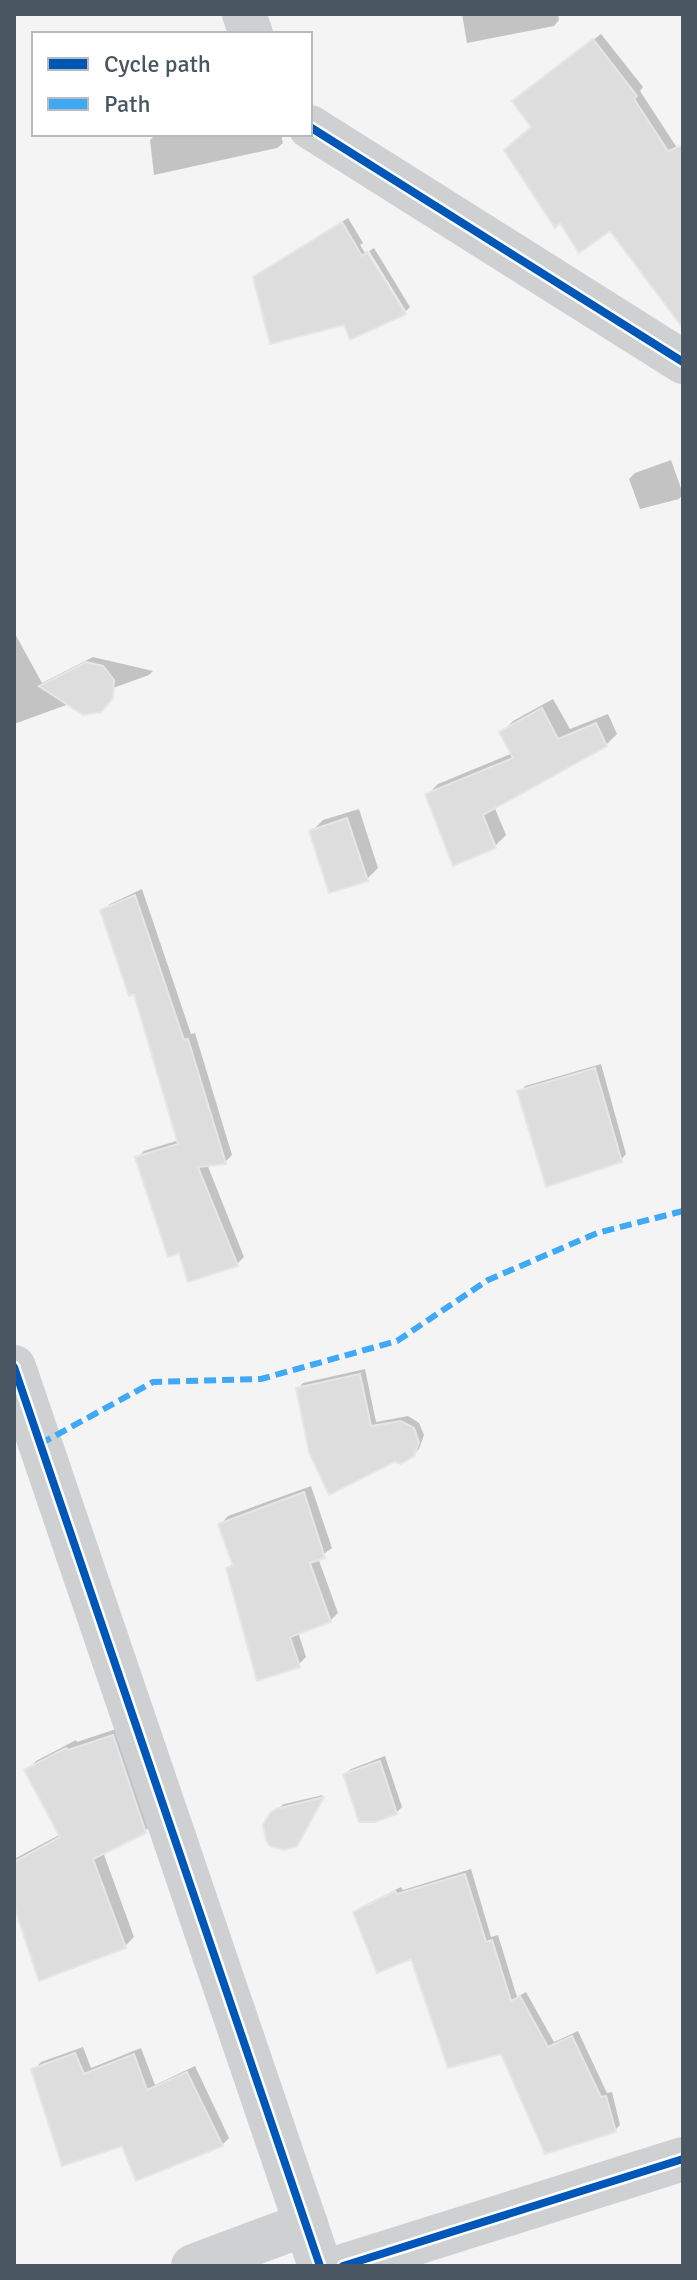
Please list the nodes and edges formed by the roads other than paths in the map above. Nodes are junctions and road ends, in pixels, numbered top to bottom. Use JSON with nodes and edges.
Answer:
{"nodes":[{"id":1,"x":312,"y":128,"type":"edge"},
{"id":2,"x":683,"y":362,"type":"edge"},
{"id":3,"x":14,"y":1367,"type":"edge"},
{"id":4,"x":27,"y":1450,"type":"edge"},
{"id":5,"x":683,"y":2159,"type":"edge"},
{"id":6,"x":306,"y":2224,"type":"junction"},
{"id":7,"x":193,"y":2266,"type":"edge"},
{"id":8,"x":320,"y":2266,"type":"edge"},
{"id":9,"x":343,"y":2266,"type":"edge"}],
"edges":[{"from":1,"to":2,"type":"street"},
{"from":3,"to":4,"type":"street"},
{"from":4,"to":6,"type":"street"},
{"from":5,"to":9,"type":"street"},
{"from":6,"to":7,"type":"street"},
{"from":6,"to":8,"type":"street"}]}
